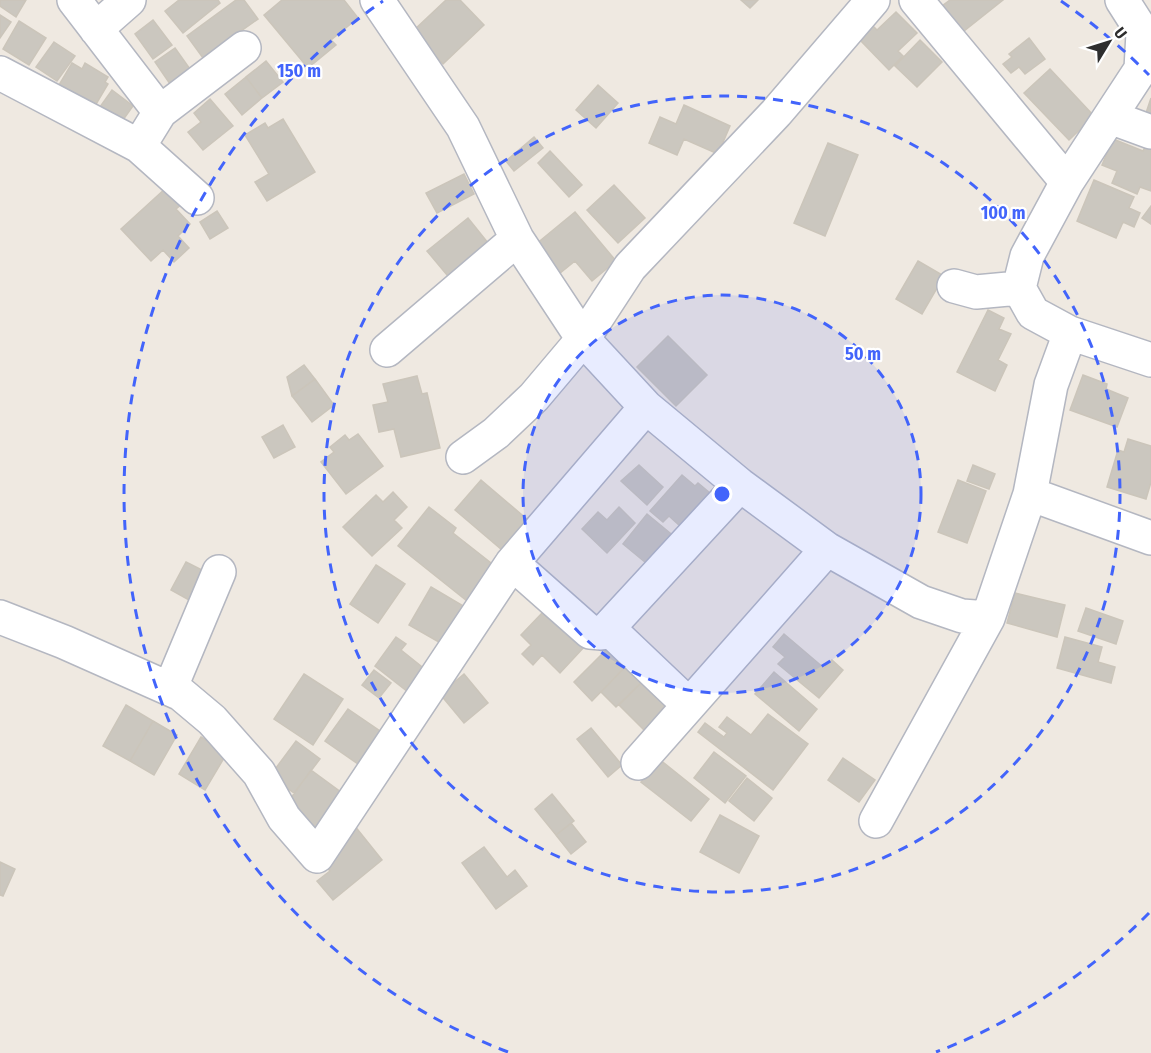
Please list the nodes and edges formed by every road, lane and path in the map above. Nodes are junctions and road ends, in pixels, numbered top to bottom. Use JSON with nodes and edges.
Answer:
{"nodes":[{"id":1,"x":74,"y":0,"type":"edge"},
{"id":2,"x":129,"y":0,"type":"edge"},
{"id":3,"x":377,"y":0,"type":"edge"},
{"id":4,"x":873,"y":0,"type":"edge"},
{"id":5,"x":916,"y":0,"type":"edge"},
{"id":6,"x":1122,"y":0,"type":"edge"},
{"id":7,"x":96,"y":29,"type":"junction"},
{"id":8,"x":244,"y":48,"type":"dead end"},
{"id":9,"x":0,"y":74,"type":"edge"},
{"id":10,"x":160,"y":112,"type":"junction"},
{"id":11,"x":1110,"y":117,"type":"junction"},
{"id":12,"x":1151,"y":132,"type":"edge"},
{"id":13,"x":139,"y":146,"type":"junction"},
{"id":14,"x":1067,"y":182,"type":"junction"},
{"id":15,"x":197,"y":198,"type":"dead end"},
{"id":16,"x":517,"y":239,"type":"junction"},
{"id":17,"x":954,"y":286,"type":"dead end"},
{"id":18,"x":1019,"y":288,"type":"junction"},
{"id":19,"x":1070,"y":333,"type":"junction"},
{"id":20,"x":584,"y":339,"type":"junction"},
{"id":21,"x":387,"y":350,"type":"dead end"},
{"id":22,"x":1151,"y":360,"type":"edge"},
{"id":23,"x":646,"y":406,"type":"junction"},
{"id":24,"x":463,"y":457,"type":"dead end"},
{"id":25,"x":740,"y":485,"type":"junction"},
{"id":26,"x":1030,"y":494,"type":"junction"},
{"id":27,"x":1151,"y":538,"type":"edge"},
{"id":28,"x":827,"y":549,"type":"junction"},
{"id":29,"x":512,"y":563,"type":"junction"},
{"id":30,"x":219,"y":572,"type":"dead end"},
{"id":31,"x":0,"y":617,"type":"edge"},
{"id":32,"x":988,"y":618,"type":"junction"},
{"id":33,"x":608,"y":628,"type":"junction"},
{"id":34,"x":170,"y":689,"type":"junction"},
{"id":35,"x":689,"y":705,"type":"junction"},
{"id":36,"x":638,"y":763,"type":"dead end"},
{"id":37,"x":876,"y":821,"type":"dead end"}],
"edges":[{"from":1,"to":7,"type":"street"},
{"from":2,"to":7,"type":"street"},
{"from":3,"to":16,"type":"street"},
{"from":4,"to":20,"type":"street"},
{"from":5,"to":14,"type":"street"},
{"from":6,"to":11,"type":"street"},
{"from":7,"to":10,"type":"street"},
{"from":8,"to":10,"type":"street"},
{"from":9,"to":13,"type":"street"},
{"from":10,"to":13,"type":"street"},
{"from":11,"to":12,"type":"street"},
{"from":11,"to":14,"type":"street"},
{"from":13,"to":15,"type":"street"},
{"from":14,"to":18,"type":"street"},
{"from":16,"to":20,"type":"street"},
{"from":16,"to":21,"type":"street"},
{"from":17,"to":18,"type":"street"},
{"from":18,"to":19,"type":"street"},
{"from":19,"to":22,"type":"street"},
{"from":19,"to":26,"type":"street"},
{"from":20,"to":23,"type":"street"},
{"from":20,"to":24,"type":"street"},
{"from":23,"to":25,"type":"street"},
{"from":23,"to":29,"type":"street"},
{"from":25,"to":28,"type":"street"},
{"from":25,"to":33,"type":"street"},
{"from":26,"to":27,"type":"street"},
{"from":26,"to":32,"type":"street"},
{"from":28,"to":32,"type":"street"},
{"from":28,"to":35,"type":"street"},
{"from":29,"to":33,"type":"street"},
{"from":29,"to":34,"type":"street"},
{"from":30,"to":34,"type":"street"},
{"from":31,"to":34,"type":"street"},
{"from":32,"to":37,"type":"street"},
{"from":33,"to":35,"type":"street"},
{"from":35,"to":36,"type":"street"}]}
